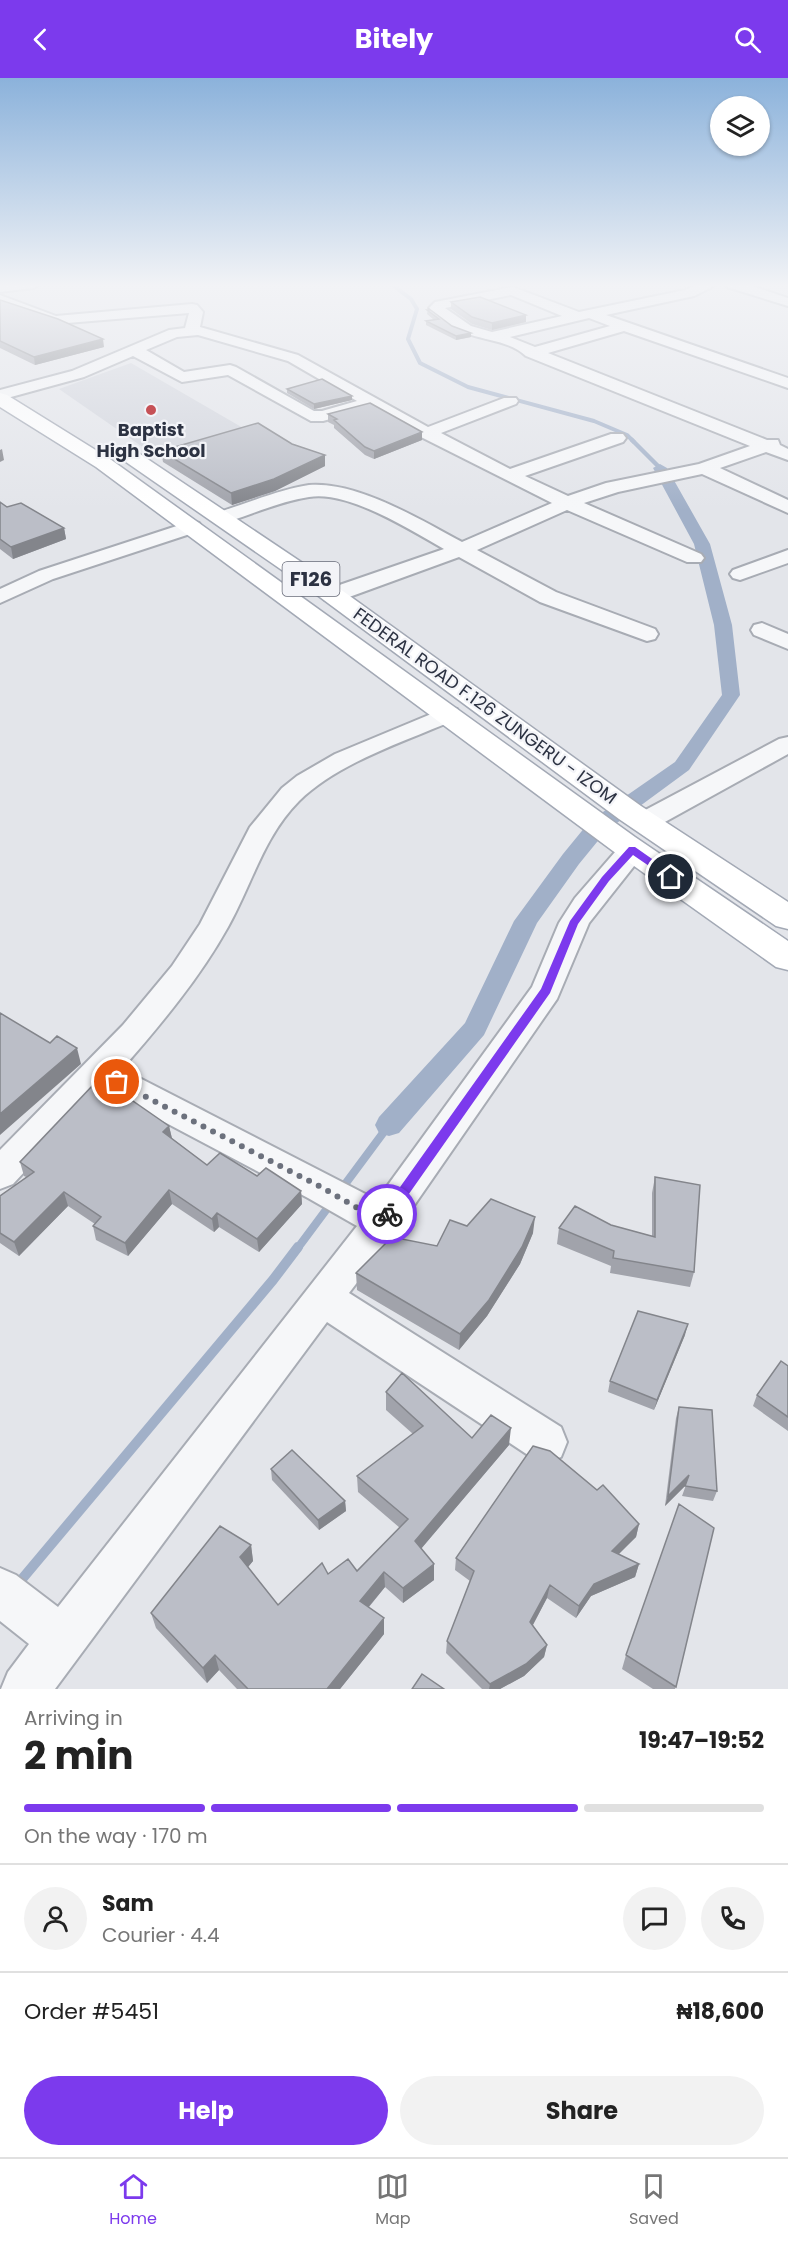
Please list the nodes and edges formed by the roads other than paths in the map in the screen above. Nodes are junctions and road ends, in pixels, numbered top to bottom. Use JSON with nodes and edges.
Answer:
{"nodes":[{"id":1,"x":113,"y":359,"type":"edge"},
{"id":2,"x":150,"y":359,"type":"edge"},
{"id":3,"x":294,"y":359,"type":"edge"},
{"id":4,"x":546,"y":359,"type":"edge"},
{"id":5,"x":720,"y":359,"type":"edge"},
{"id":6,"x":0,"y":378,"type":"edge"},
{"id":7,"x":788,"y":383,"type":"edge"},
{"id":8,"x":7,"y":394,"type":"edge"},
{"id":9,"x":510,"y":401,"type":"dead end"},
{"id":10,"x":372,"y":402,"type":"junction"},
{"id":11,"x":428,"y":433,"type":"junction"},
{"id":12,"x":788,"y":437,"type":"edge"},
{"id":13,"x":617,"y":438,"type":"dead end"},
{"id":14,"x":765,"y":447,"type":"junction"},
{"id":15,"x":788,"y":455,"type":"edge"},
{"id":16,"x":704,"y":468,"type":"junction"},
{"id":17,"x":509,"y":475,"type":"junction"},
{"id":18,"x":567,"y":503,"type":"junction"},
{"id":19,"x":788,"y":507,"type":"edge"},
{"id":20,"x":223,"y":517,"type":"junction"},
{"id":21,"x":192,"y":527,"type":"junction"},
{"id":22,"x":462,"y":549,"type":"junction"},
{"id":23,"x":788,"y":556,"type":"edge"},
{"id":24,"x":694,"y":558,"type":"dead end"},
{"id":25,"x":740,"y":574,"type":"dead end"},
{"id":26,"x":5,"y":589,"type":"edge"},
{"id":27,"x":333,"y":595,"type":"junction"},
{"id":28,"x":762,"y":630,"type":"dead end"},
{"id":29,"x":647,"y":634,"type":"dead end"},
{"id":30,"x":788,"y":642,"type":"edge"},
{"id":31,"x":435,"y":668,"type":"junction"},
{"id":32,"x":402,"y":681,"type":"junction"},
{"id":33,"x":448,"y":714,"type":"junction"},
{"id":34,"x":788,"y":744,"type":"edge"},
{"id":35,"x":635,"y":833,"type":"junction"},
{"id":36,"x":788,"y":918,"type":"edge"},
{"id":37,"x":788,"y":958,"type":"edge"},
{"id":38,"x":97,"y":1071,"type":"junction"},
{"id":39,"x":0,"y":1174,"type":"edge"},
{"id":40,"x":369,"y":1214,"type":"junction"},
{"id":41,"x":322,"y":1296,"type":"junction"},
{"id":42,"x":546,"y":1442,"type":"dead end"},
{"id":43,"x":30,"y":1614,"type":"edge"},
{"id":44,"x":25,"y":1689,"type":"edge"}],
"edges":[{"from":1,"to":8,"type":"street"},
{"from":2,"to":10,"type":"street"},
{"from":3,"to":10,"type":"street"},
{"from":4,"to":14,"type":"street"},
{"from":5,"to":7,"type":"street"},
{"from":6,"to":8,"type":"main road","name":"FEDERAL ROAD F.126 ZUNGERU - IZOM","number":"F126"},
{"from":8,"to":20,"type":"main road","name":"FEDERAL ROAD F.126 ZUNGERU - IZOM","number":"F126"},
{"from":8,"to":21,"type":"main road","name":"FEDERAL ROAD F.126 ZUNGERU - IZOM","number":"F126"},
{"from":9,"to":11,"type":"street"},
{"from":10,"to":11,"type":"street"},
{"from":11,"to":17,"type":"street"},
{"from":12,"to":14,"type":"street"},
{"from":13,"to":17,"type":"street"},
{"from":14,"to":15,"type":"street"},
{"from":14,"to":16,"type":"street"},
{"from":16,"to":18,"type":"street"},
{"from":16,"to":19,"type":"street"},
{"from":17,"to":18,"type":"street"},
{"from":18,"to":22,"type":"street"},
{"from":18,"to":24,"type":"street"},
{"from":20,"to":22,"type":"street"},
{"from":20,"to":27,"type":"main road","name":"FEDERAL ROAD F.126 ZUNGERU - IZOM","number":"F126"},
{"from":21,"to":26,"type":"street"},
{"from":21,"to":32,"type":"main road","name":"FEDERAL ROAD F.126 ZUNGERU - IZOM","number":"F126"},
{"from":22,"to":27,"type":"street"},
{"from":22,"to":29,"type":"street"},
{"from":23,"to":25,"type":"street"},
{"from":27,"to":31,"type":"main road","name":"FEDERAL ROAD F.126 ZUNGERU - IZOM","number":"F126"},
{"from":28,"to":30,"type":"street"},
{"from":31,"to":32,"type":"main road"},
{"from":31,"to":35,"type":"main road","name":"FEDERAL ROAD F.126 ZUNGERU - IZOM","number":"F126"},
{"from":32,"to":33,"type":"main road","name":"FEDERAL ROAD F.126 ZUNGERU - IZOM","number":"F126"},
{"from":33,"to":35,"type":"main road","name":"FEDERAL ROAD F.126 ZUNGERU - IZOM","number":"F126"},
{"from":33,"to":38,"type":"street"},
{"from":34,"to":35,"type":"street"},
{"from":35,"to":36,"type":"main road","name":"FEDERAL ROAD F.126 ZUNGERU - IZOM","number":"F126"},
{"from":35,"to":37,"type":"main road","name":"FEDERAL ROAD F.126 ZUNGERU - IZOM","number":"F126"},
{"from":35,"to":40,"type":"street"},
{"from":38,"to":39,"type":"street"},
{"from":38,"to":40,"type":"street"},
{"from":40,"to":41,"type":"street"},
{"from":41,"to":42,"type":"street"},
{"from":41,"to":43,"type":"street"},
{"from":43,"to":44,"type":"street"}]}
